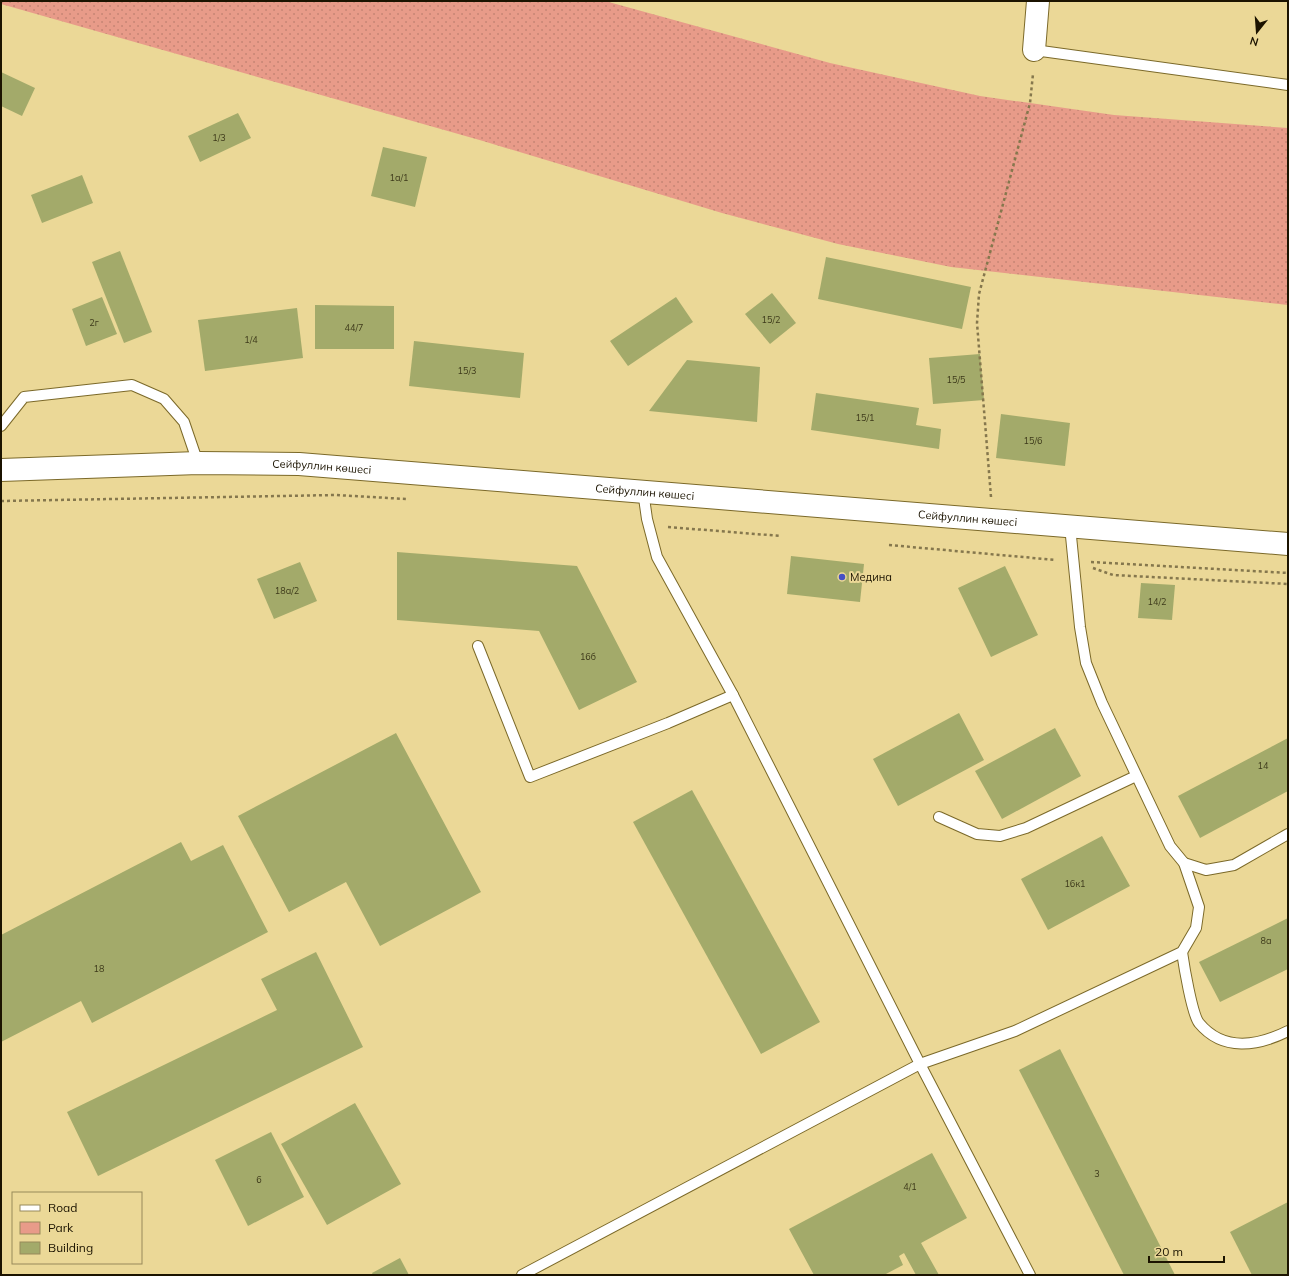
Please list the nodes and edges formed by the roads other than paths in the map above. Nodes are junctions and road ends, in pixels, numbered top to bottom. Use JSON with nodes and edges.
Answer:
{"nodes":[{"id":1,"x":1038,"y":1,"type":"edge"},
{"id":2,"x":1034,"y":50,"type":"joint"},
{"id":3,"x":1288,"y":85,"type":"edge"},
{"id":4,"x":1,"y":426,"type":"edge"},
{"id":5,"x":198,"y":463,"type":"junction"},
{"id":6,"x":1,"y":470,"type":"edge"},
{"id":7,"x":644,"y":491,"type":"junction"},
{"id":8,"x":1070,"y":526,"type":"junction"},
{"id":9,"x":1288,"y":544,"type":"edge"},
{"id":10,"x":478,"y":646,"type":"dead end"},
{"id":11,"x":733,"y":694,"type":"junction"},
{"id":12,"x":1136,"y":776,"type":"junction"},
{"id":13,"x":939,"y":817,"type":"dead end"},
{"id":14,"x":1288,"y":834,"type":"edge"},
{"id":15,"x":1184,"y":863,"type":"junction"},
{"id":16,"x":1182,"y":952,"type":"junction"},
{"id":17,"x":1288,"y":1031,"type":"edge"},
{"id":18,"x":920,"y":1064,"type":"junction"},
{"id":19,"x":522,"y":1275,"type":"edge"},
{"id":20,"x":1030,"y":1275,"type":"edge"}],
"edges":[{"from":1,"to":2,"type":"main road"},
{"from":2,"to":3,"type":"lane"},
{"from":4,"to":5,"type":"lane"},
{"from":5,"to":6,"type":"main road","name":"Сейфуллин көшесі"},
{"from":5,"to":7,"type":"main road","name":"Сейфуллин көшесі"},
{"from":7,"to":8,"type":"main road","name":"Сейфуллин көшесі"},
{"from":7,"to":11,"type":"lane"},
{"from":8,"to":9,"type":"main road","name":"Сейфуллин көшесі"},
{"from":8,"to":12,"type":"lane"},
{"from":10,"to":11,"type":"lane"},
{"from":11,"to":18,"type":"lane"},
{"from":12,"to":13,"type":"lane"},
{"from":12,"to":15,"type":"lane"},
{"from":14,"to":15,"type":"lane"},
{"from":15,"to":16,"type":"lane"},
{"from":16,"to":17,"type":"lane"},
{"from":16,"to":18,"type":"lane"},
{"from":18,"to":19,"type":"lane"},
{"from":18,"to":20,"type":"lane"}]}
